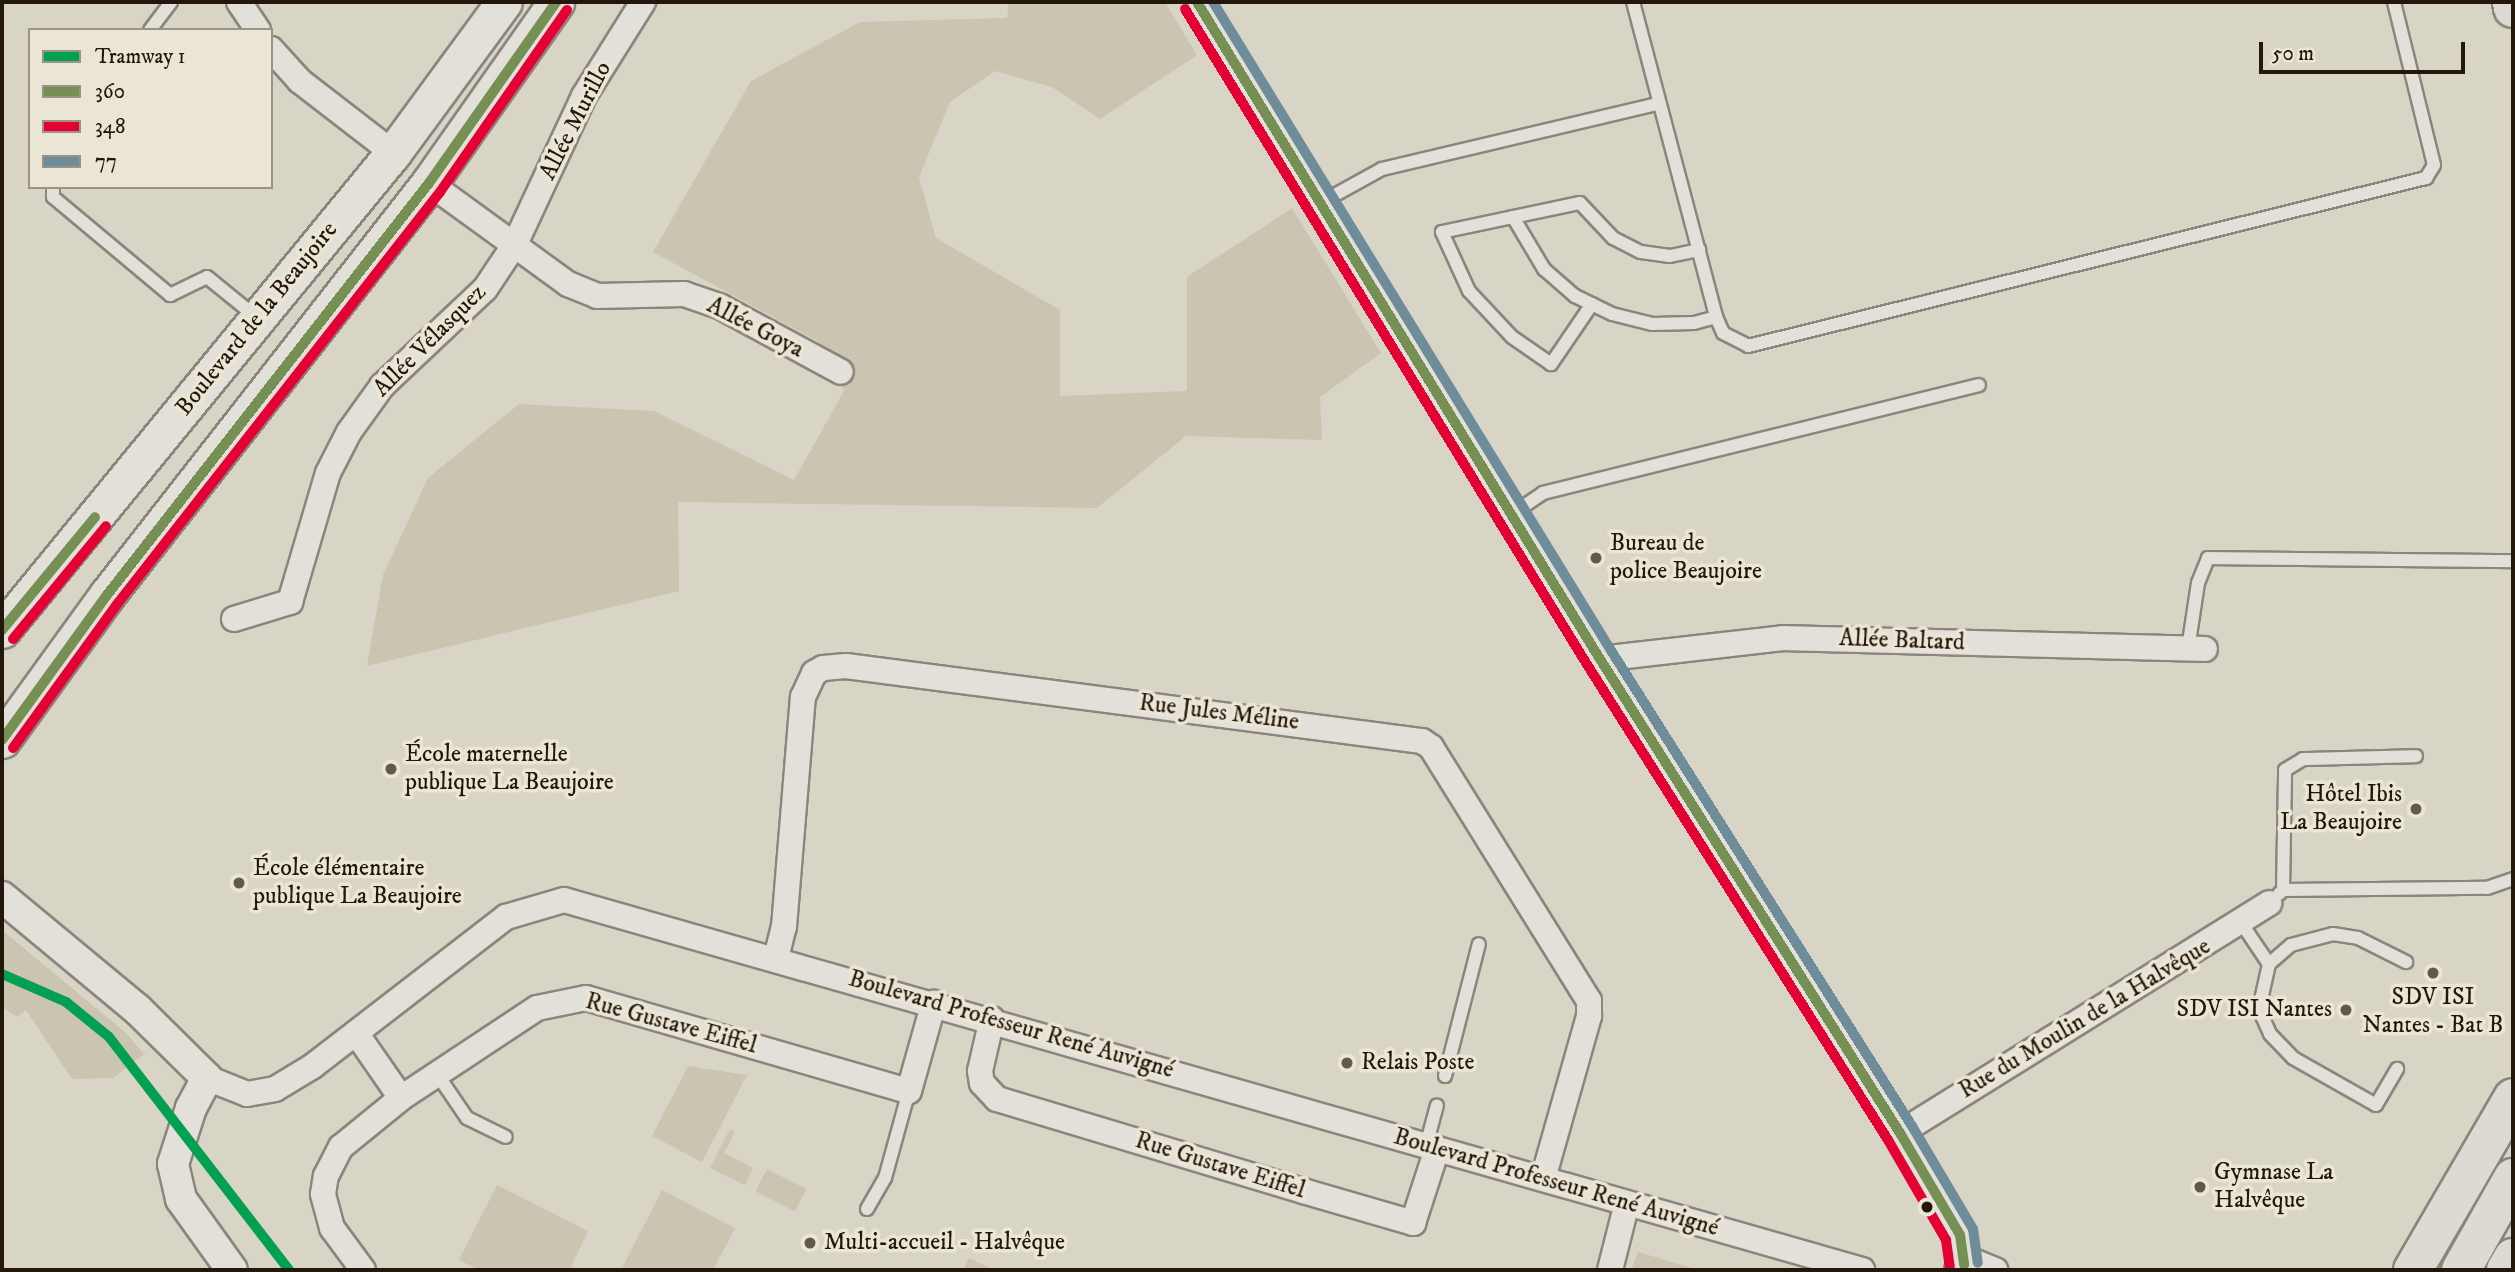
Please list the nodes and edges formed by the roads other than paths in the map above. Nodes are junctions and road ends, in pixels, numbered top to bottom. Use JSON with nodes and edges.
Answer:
{"nodes":[{"id":1,"x":172,"y":2,"type":"edge"},
{"id":2,"x":239,"y":2,"type":"edge"},
{"id":3,"x":504,"y":2,"type":"edge"},
{"id":4,"x":556,"y":2,"type":"edge"},
{"id":5,"x":643,"y":2,"type":"edge"},
{"id":6,"x":1633,"y":2,"type":"edge"},
{"id":7,"x":2394,"y":2,"type":"edge"},
{"id":8,"x":2512,"y":2,"type":"edge"},
{"id":9,"x":1200,"y":4,"type":"edge"},
{"id":10,"x":2513,"y":8,"type":"edge"},
{"id":11,"x":152,"y":28,"type":"edge"},
{"id":12,"x":257,"y":28,"type":"edge"},
{"id":13,"x":273,"y":50,"type":"edge"},
{"id":14,"x":1657,"y":104,"type":"junction"},
{"id":15,"x":393,"y":153,"type":"junction"},
{"id":16,"x":429,"y":183,"type":"junction"},
{"id":17,"x":53,"y":189,"type":"edge"},
{"id":18,"x":1322,"y":202,"type":"junction"},
{"id":19,"x":1513,"y":217,"type":"junction"},
{"id":20,"x":515,"y":244,"type":"junction"},
{"id":21,"x":1699,"y":250,"type":"junction"},
{"id":22,"x":1591,"y":304,"type":"junction"},
{"id":23,"x":1716,"y":317,"type":"junction"},
{"id":24,"x":258,"y":318,"type":"junction"},
{"id":25,"x":841,"y":372,"type":"dead end"},
{"id":26,"x":1979,"y":386,"type":"dead end"},
{"id":27,"x":1512,"y":514,"type":"junction"},
{"id":28,"x":2513,"y":561,"type":"edge"},
{"id":29,"x":234,"y":619,"type":"dead end"},
{"id":30,"x":2,"y":630,"type":"edge"},
{"id":31,"x":2196,"y":649,"type":"joint"},
{"id":32,"x":1600,"y":659,"type":"junction"},
{"id":33,"x":2,"y":740,"type":"edge"},
{"id":34,"x":2416,"y":756,"type":"dead end"},
{"id":35,"x":2513,"y":879,"type":"edge"},
{"id":36,"x":2,"y":897,"type":"edge"},
{"id":37,"x":2276,"y":897,"type":"junction"},
{"id":38,"x":2242,"y":924,"type":"junction"},
{"id":39,"x":1479,"y":944,"type":"dead end"},
{"id":40,"x":776,"y":958,"type":"junction"},
{"id":41,"x":2406,"y":962,"type":"dead end"},
{"id":42,"x":2269,"y":964,"type":"junction"},
{"id":43,"x":934,"y":1002,"type":"junction"},
{"id":44,"x":992,"y":1019,"type":"junction"},
{"id":45,"x":356,"y":1033,"type":"junction"},
{"id":46,"x":2397,"y":1069,"type":"dead end"},
{"id":47,"x":437,"y":1074,"type":"junction"},
{"id":48,"x":1445,"y":1076,"type":"dead end"},
{"id":49,"x":207,"y":1078,"type":"junction"},
{"id":50,"x":909,"y":1090,"type":"junction"},
{"id":51,"x":401,"y":1098,"type":"junction"},
{"id":52,"x":2513,"y":1098,"type":"edge"},
{"id":53,"x":1437,"y":1105,"type":"dead end"},
{"id":54,"x":1900,"y":1133,"type":"junction"},
{"id":55,"x":506,"y":1138,"type":"dead end"},
{"id":56,"x":1431,"y":1147,"type":"junction"},
{"id":57,"x":2513,"y":1178,"type":"edge"},
{"id":58,"x":1544,"y":1179,"type":"junction"},
{"id":59,"x":1628,"y":1203,"type":"junction"},
{"id":60,"x":867,"y":1209,"type":"dead end"},
{"id":61,"x":2513,"y":1258,"type":"edge"},
{"id":62,"x":1961,"y":1268,"type":"edge"},
{"id":63,"x":232,"y":1270,"type":"edge"},
{"id":64,"x":363,"y":1270,"type":"edge"},
{"id":65,"x":1610,"y":1270,"type":"edge"},
{"id":66,"x":1862,"y":1270,"type":"edge"},
{"id":67,"x":1995,"y":1270,"type":"edge"},
{"id":68,"x":2413,"y":1270,"type":"edge"},
{"id":69,"x":2460,"y":1270,"type":"edge"},
{"id":70,"x":2506,"y":1270,"type":"edge"}],
"edges":[{"from":1,"to":11,"type":"lane"},
{"from":2,"to":12,"type":"street"},
{"from":3,"to":15,"type":"main road","name":"Boulevard de la Beaujoire"},
{"from":4,"to":16,"type":"main road","name":"Boulevard de la Beaujoire"},
{"from":5,"to":20,"type":"street","name":"Allée Murillo"},
{"from":6,"to":14,"type":"lane"},
{"from":7,"to":23,"type":"lane"},
{"from":8,"to":10,"type":"main road"},
{"from":9,"to":18,"type":"street"},
{"from":13,"to":15,"type":"street"},
{"from":14,"to":18,"type":"lane"},
{"from":14,"to":21,"type":"lane"},
{"from":15,"to":24,"type":"main road","name":"Boulevard de la Beaujoire"},
{"from":16,"to":20,"type":"street"},
{"from":16,"to":33,"type":"main road","name":"Boulevard de la Beaujoire"},
{"from":17,"to":24,"type":"lane"},
{"from":18,"to":27,"type":"street"},
{"from":19,"to":21,"type":"lane"},
{"from":19,"to":22,"type":"lane"},
{"from":19,"to":22,"type":"lane"},
{"from":20,"to":25,"type":"street","name":"Allée Goya"},
{"from":20,"to":29,"type":"street","name":"Allée Vélasquez"},
{"from":21,"to":23,"type":"lane"},
{"from":22,"to":23,"type":"lane"},
{"from":24,"to":30,"type":"main road","name":"Boulevard de la Beaujoire"},
{"from":26,"to":27,"type":"lane"},
{"from":27,"to":32,"type":"street"},
{"from":28,"to":31,"type":"lane"},
{"from":31,"to":32,"type":"street","name":"Allée Baltard"},
{"from":32,"to":54,"type":"street"},
{"from":34,"to":37,"type":"lane"},
{"from":35,"to":37,"type":"lane"},
{"from":36,"to":49,"type":"street"},
{"from":37,"to":38,"type":"street","name":"Rue du Moulin de la Halvêque"},
{"from":38,"to":42,"type":"lane"},
{"from":38,"to":54,"type":"street","name":"Rue du Moulin de la Halvêque"},
{"from":39,"to":48,"type":"lane"},
{"from":40,"to":43,"type":"street","name":"Boulevard Professeur René Auvigné"},
{"from":40,"to":45,"type":"street","name":"Boulevard Professeur René Auvigné"},
{"from":40,"to":58,"type":"street","name":"Rue Jules Méline"},
{"from":41,"to":42,"type":"lane"},
{"from":42,"to":46,"type":"lane"},
{"from":43,"to":44,"type":"street","name":"Boulevard Professeur René Auvigné"},
{"from":43,"to":50,"type":"street"},
{"from":44,"to":56,"type":"street","name":"Boulevard Professeur René Auvigné"},
{"from":44,"to":56,"type":"street","name":"Rue Gustave Eiffel"},
{"from":45,"to":49,"type":"street","name":"Boulevard Professeur René Auvigné"},
{"from":45,"to":51,"type":"street"},
{"from":47,"to":50,"type":"street","name":"Rue Gustave Eiffel"},
{"from":47,"to":51,"type":"street","name":"Rue Gustave Eiffel"},
{"from":47,"to":55,"type":"lane"},
{"from":49,"to":63,"type":"street"},
{"from":50,"to":60,"type":"lane"},
{"from":51,"to":64,"type":"street","name":"Rue Gustave Eiffel"},
{"from":52,"to":68,"type":"main road"},
{"from":53,"to":56,"type":"lane"},
{"from":54,"to":62,"type":"street"},
{"from":56,"to":58,"type":"street","name":"Boulevard Professeur René Auvigné"},
{"from":57,"to":69,"type":"main road"},
{"from":58,"to":59,"type":"street","name":"Boulevard Professeur René Auvigné"},
{"from":59,"to":65,"type":"street"},
{"from":59,"to":66,"type":"street","name":"Boulevard Professeur René Auvigné"},
{"from":61,"to":70,"type":"main road"},
{"from":62,"to":67,"type":"street"}]}
